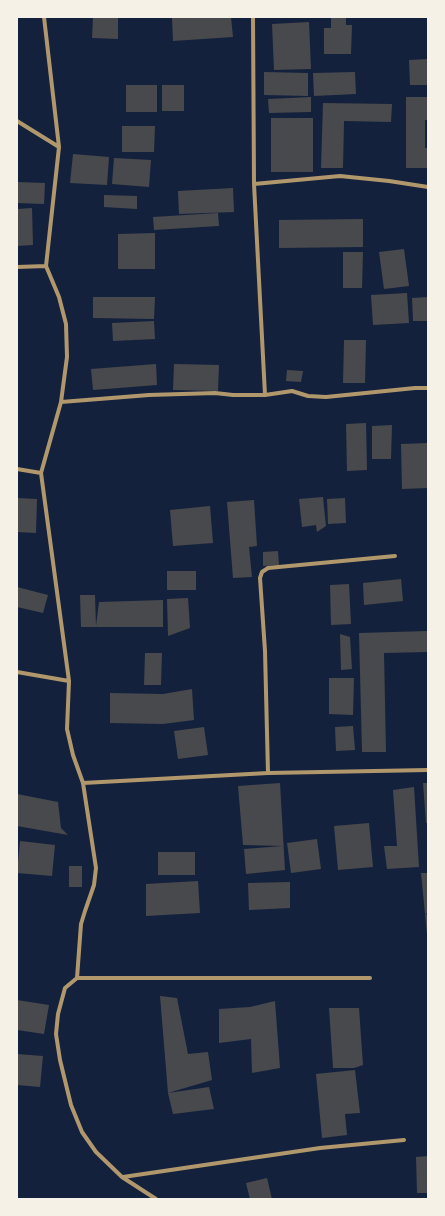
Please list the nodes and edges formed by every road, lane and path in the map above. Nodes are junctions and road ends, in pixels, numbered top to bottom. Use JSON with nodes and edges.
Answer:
{"nodes":[{"id":1,"x":44,"y":17,"type":"edge"},
{"id":2,"x":253,"y":17,"type":"edge"},
{"id":3,"x":17,"y":121,"type":"edge"},
{"id":4,"x":59,"y":147,"type":"junction"},
{"id":5,"x":254,"y":184,"type":"junction"},
{"id":6,"x":428,"y":187,"type":"edge"},
{"id":7,"x":46,"y":266,"type":"junction"},
{"id":8,"x":17,"y":267,"type":"edge"},
{"id":9,"x":428,"y":388,"type":"edge"},
{"id":10,"x":265,"y":395,"type":"junction"},
{"id":11,"x":61,"y":402,"type":"junction"},
{"id":12,"x":17,"y":469,"type":"edge"},
{"id":13,"x":41,"y":473,"type":"junction"},
{"id":14,"x":395,"y":556,"type":"dead end"},
{"id":15,"x":17,"y":672,"type":"edge"},
{"id":16,"x":69,"y":681,"type":"junction"},
{"id":17,"x":428,"y":770,"type":"edge"},
{"id":18,"x":268,"y":773,"type":"junction"},
{"id":19,"x":83,"y":783,"type":"junction"},
{"id":20,"x":77,"y":978,"type":"junction"},
{"id":21,"x":370,"y":978,"type":"dead end"},
{"id":22,"x":404,"y":1140,"type":"dead end"},
{"id":23,"x":122,"y":1177,"type":"junction"},
{"id":24,"x":156,"y":1199,"type":"edge"}],
"edges":[{"from":1,"to":4,"type":"street"},
{"from":2,"to":5,"type":"street"},
{"from":3,"to":4,"type":"street"},
{"from":4,"to":7,"type":"street"},
{"from":5,"to":6,"type":"street"},
{"from":5,"to":10,"type":"street"},
{"from":7,"to":8,"type":"street"},
{"from":7,"to":11,"type":"street"},
{"from":9,"to":10,"type":"street"},
{"from":10,"to":11,"type":"street"},
{"from":11,"to":13,"type":"street"},
{"from":12,"to":13,"type":"street"},
{"from":13,"to":16,"type":"street"},
{"from":14,"to":18,"type":"street"},
{"from":15,"to":16,"type":"street"},
{"from":16,"to":19,"type":"street"},
{"from":17,"to":18,"type":"street"},
{"from":18,"to":19,"type":"street"},
{"from":19,"to":20,"type":"street"},
{"from":20,"to":21,"type":"street"},
{"from":20,"to":23,"type":"street"},
{"from":22,"to":23,"type":"street"},
{"from":23,"to":24,"type":"street"}]}
